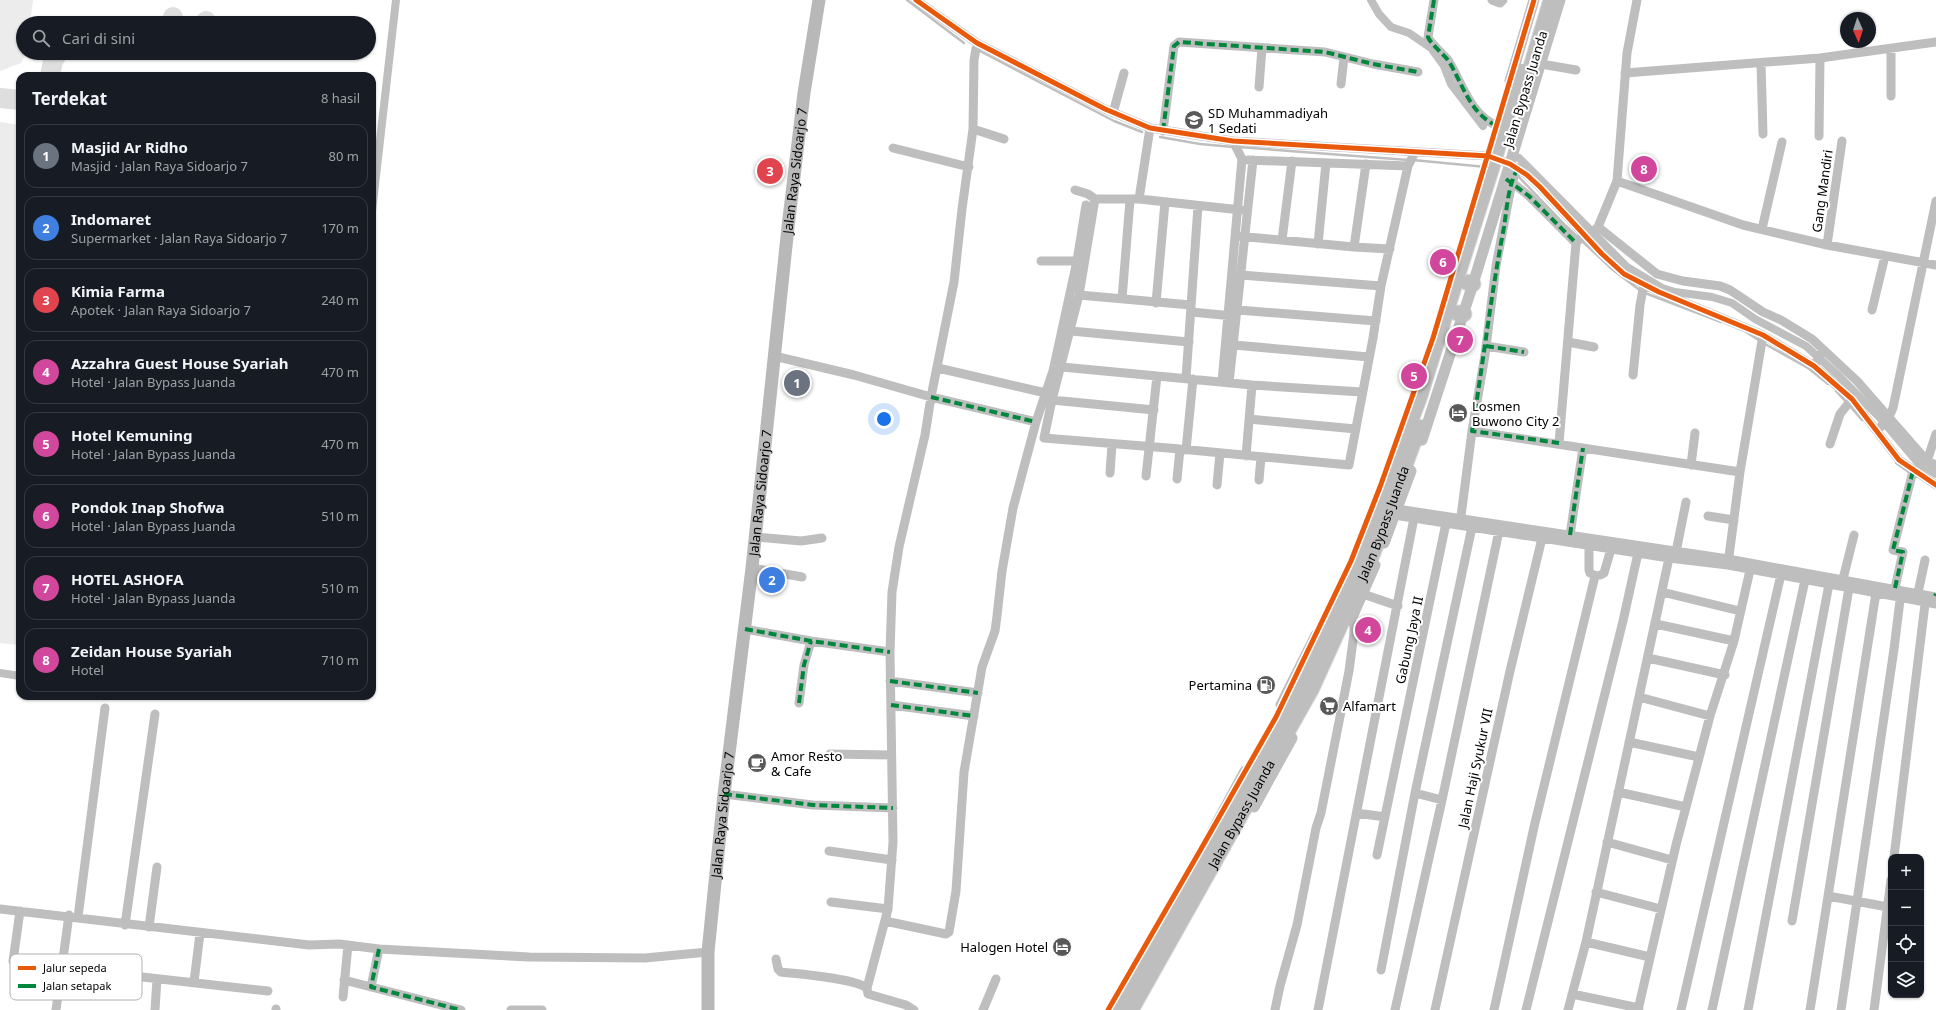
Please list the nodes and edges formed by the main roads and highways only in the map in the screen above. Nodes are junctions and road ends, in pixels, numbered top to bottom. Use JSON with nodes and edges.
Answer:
{"nodes":[{"id":1,"x":819,"y":0,"type":"edge"},
{"id":2,"x":1542,"y":0,"type":"edge"},
{"id":3,"x":1552,"y":0,"type":"edge"},
{"id":4,"x":1530,"y":69,"type":"junction"},
{"id":5,"x":1454,"y":306,"type":"junction"},
{"id":6,"x":1389,"y":512,"type":"junction"},
{"id":7,"x":1118,"y":1006,"type":"edge"},
{"id":8,"x":708,"y":1010,"type":"edge"}],
"edges":[{"from":1,"to":8,"type":"main road","name":"Jalan Raya Sidoarjo 7"},
{"from":2,"to":4,"type":"highway","name":"Jalan Bypass Juanda"},
{"from":3,"to":4,"type":"highway","name":"Jalan Bypass Juanda"},
{"from":4,"to":5,"type":"highway","name":"Jalan Bypass Juanda"},
{"from":5,"to":6,"type":"highway","name":"Jalan Bypass Juanda"},
{"from":5,"to":6,"type":"highway","name":"Jalan Bypass Juanda"},
{"from":6,"to":7,"type":"highway","name":"Jalan Bypass Juanda"}]}
